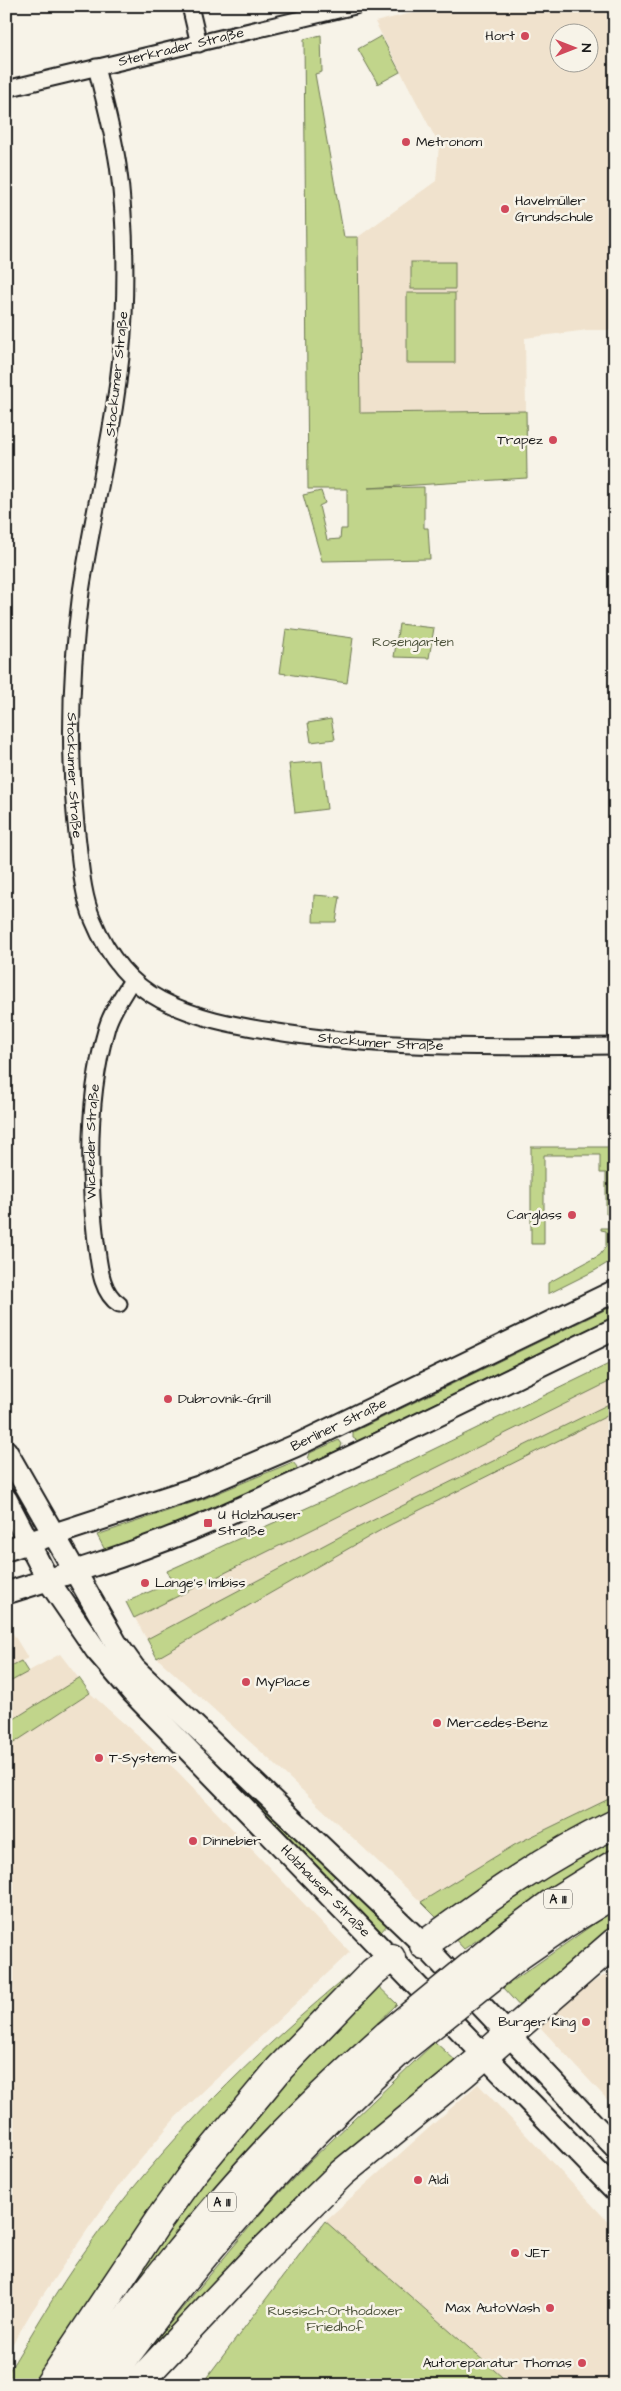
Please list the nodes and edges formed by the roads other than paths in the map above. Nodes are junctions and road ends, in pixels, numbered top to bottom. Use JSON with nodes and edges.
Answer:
{"nodes":[{"id":1,"x":190,"y":6,"type":"edge"},
{"id":2,"x":356,"y":6,"type":"edge"},
{"id":3,"x":199,"y":44,"type":"junction"},
{"id":4,"x":96,"y":67,"type":"junction"},
{"id":5,"x":6,"y":89,"type":"edge"},
{"id":6,"x":132,"y":980,"type":"junction"},
{"id":7,"x":615,"y":1046,"type":"edge"},
{"id":8,"x":615,"y":1291,"type":"edge"},
{"id":9,"x":119,"y":1304,"type":"dead end"},
{"id":10,"x":615,"y":1329,"type":"edge"},
{"id":11,"x":6,"y":1451,"type":"edge"},
{"id":12,"x":6,"y":1499,"type":"edge"},
{"id":13,"x":53,"y":1535,"type":"junction"},
{"id":14,"x":28,"y":1543,"type":"junction"},
{"id":15,"x":6,"y":1550,"type":"edge"},
{"id":16,"x":75,"y":1571,"type":"junction"},
{"id":17,"x":48,"y":1580,"type":"junction"},
{"id":18,"x":6,"y":1593,"type":"edge"},
{"id":19,"x":615,"y":1824,"type":"edge"},
{"id":20,"x":615,"y":1864,"type":"edge"},
{"id":21,"x":615,"y":1893,"type":"edge"},
{"id":22,"x":615,"y":1942,"type":"edge"},
{"id":23,"x":424,"y":1945,"type":"junction"},
{"id":24,"x":510,"y":1948,"type":"junction"},
{"id":25,"x":391,"y":1958,"type":"junction"},
{"id":26,"x":509,"y":2033,"type":"junction"},
{"id":27,"x":394,"y":2042,"type":"junction"},
{"id":28,"x":485,"y":2055,"type":"junction"},
{"id":29,"x":615,"y":2147,"type":"edge"},
{"id":30,"x":615,"y":2190,"type":"edge"},
{"id":31,"x":49,"y":2385,"type":"edge"},
{"id":32,"x":75,"y":2385,"type":"edge"},
{"id":33,"x":104,"y":2385,"type":"edge"},
{"id":34,"x":136,"y":2385,"type":"edge"}],
"edges":[{"from":1,"to":3,"type":"street"},
{"from":2,"to":3,"type":"street","name":"Sterkrader Straße"},
{"from":3,"to":4,"type":"street","name":"Sterkrader Straße"},
{"from":4,"to":5,"type":"street","name":"Sterkrader Straße"},
{"from":4,"to":6,"type":"street","name":"Stockumer Straße"},
{"from":6,"to":7,"type":"street","name":"Stockumer Straße"},
{"from":6,"to":9,"type":"street","name":"Wickeder Straße"},
{"from":8,"to":13,"type":"main road","name":"Berliner Straße"},
{"from":10,"to":16,"type":"main road"},
{"from":11,"to":13,"type":"main road","name":"Holzhauser Straße"},
{"from":12,"to":14,"type":"main road","name":"Holzhauser Straße"},
{"from":13,"to":14,"type":"main road","name":"Berliner Straße"},
{"from":13,"to":16,"type":"main road","name":"Holzhauser Straße"},
{"from":14,"to":15,"type":"main road","name":"Berliner Straße"},
{"from":14,"to":17,"type":"main road","name":"Holzhauser Straße"},
{"from":16,"to":17,"type":"main road"},
{"from":16,"to":23,"type":"main road","name":"Holzhauser Straße"},
{"from":17,"to":18,"type":"main road"},
{"from":17,"to":25,"type":"main road","name":"Holzhauser Straße"},
{"from":19,"to":23,"type":"highway"},
{"from":20,"to":24,"type":"highway","number":"A 111"},
{"from":21,"to":24,"type":"highway","number":"A 111"},
{"from":22,"to":26,"type":"highway"},
{"from":23,"to":25,"type":"main road"},
{"from":23,"to":26,"type":"main road","name":"Holzhauser Straße"},
{"from":24,"to":27,"type":"highway","number":"A 111","bridge":true},
{"from":25,"to":28,"type":"main road","name":"Holzhauser Straße"},
{"from":25,"to":31,"type":"highway"},
{"from":26,"to":28,"type":"highway"},
{"from":26,"to":29,"type":"main road","name":"Holzhauser Straße"},
{"from":27,"to":32,"type":"highway","number":"A 111"},
{"from":27,"to":33,"type":"highway","number":"A 111"},
{"from":28,"to":30,"type":"main road","name":"Holzhauser Straße"},
{"from":28,"to":34,"type":"highway"}]}
